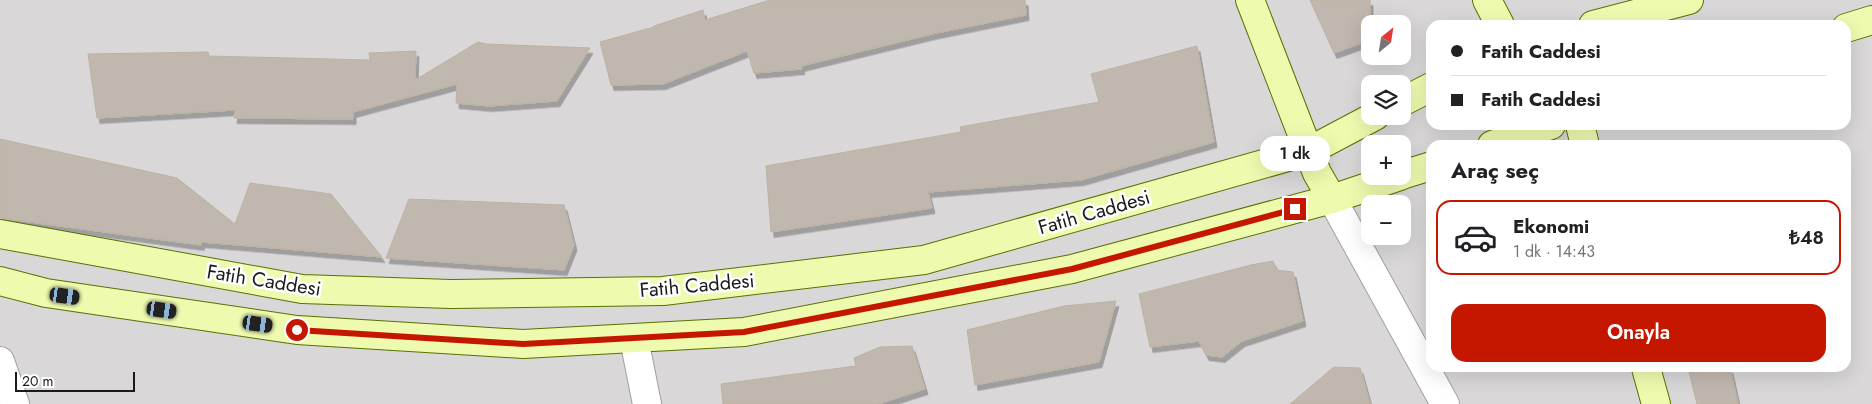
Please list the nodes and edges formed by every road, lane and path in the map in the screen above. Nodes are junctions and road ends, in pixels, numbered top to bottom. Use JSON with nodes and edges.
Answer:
{"nodes":[{"id":1,"x":1250,"y":0,"type":"edge"},
{"id":2,"x":1487,"y":0,"type":"edge"},
{"id":3,"x":1689,"y":0,"type":"edge"},
{"id":4,"x":1497,"y":20,"type":"edge"},
{"id":5,"x":1612,"y":20,"type":"edge"},
{"id":6,"x":1872,"y":20,"type":"edge"},
{"id":7,"x":1851,"y":26,"type":"edge"},
{"id":8,"x":1426,"y":90,"type":"edge"},
{"id":9,"x":1411,"y":97,"type":"edge"},
{"id":10,"x":1361,"y":123,"type":"edge"},
{"id":11,"x":1536,"y":130,"type":"edge"},
{"id":12,"x":1507,"y":140,"type":"edge"},
{"id":13,"x":1308,"y":151,"type":"junction"},
{"id":14,"x":1426,"y":168,"type":"edge"},
{"id":15,"x":1411,"y":173,"type":"edge"},
{"id":16,"x":1374,"y":185,"type":"edge"},
{"id":17,"x":1332,"y":199,"type":"junction"},
{"id":18,"x":0,"y":234,"type":"edge"},
{"id":19,"x":0,"y":281,"type":"edge"},
{"id":20,"x":634,"y":338,"type":"junction"},
{"id":21,"x":0,"y":361,"type":"edge"},
{"id":22,"x":1426,"y":370,"type":"edge"},
{"id":23,"x":1427,"y":372,"type":"edge"},
{"id":24,"x":1647,"y":372,"type":"edge"},
{"id":25,"x":15,"y":404,"type":"edge"},
{"id":26,"x":647,"y":404,"type":"edge"},
{"id":27,"x":1445,"y":404,"type":"edge"},
{"id":28,"x":1656,"y":404,"type":"edge"}],
"edges":[{"from":1,"to":13,"type":"main road"},
{"from":2,"to":4,"type":"main road"},
{"from":3,"to":5,"type":"main road"},
{"from":6,"to":7,"type":"main road"},
{"from":8,"to":9,"type":"main road"},
{"from":10,"to":13,"type":"main road","name":"Fatih Caddesi"},
{"from":11,"to":12,"type":"main road"},
{"from":13,"to":17,"type":"main road"},
{"from":13,"to":18,"type":"main road","name":"Fatih Caddesi"},
{"from":14,"to":15,"type":"main road"},
{"from":16,"to":17,"type":"main road"},
{"from":17,"to":20,"type":"main road"},
{"from":17,"to":22,"type":"street"},
{"from":19,"to":20,"type":"main road"},
{"from":20,"to":26,"type":"street"},
{"from":21,"to":25,"type":"street"},
{"from":23,"to":27,"type":"street"},
{"from":24,"to":28,"type":"main road"}]}
